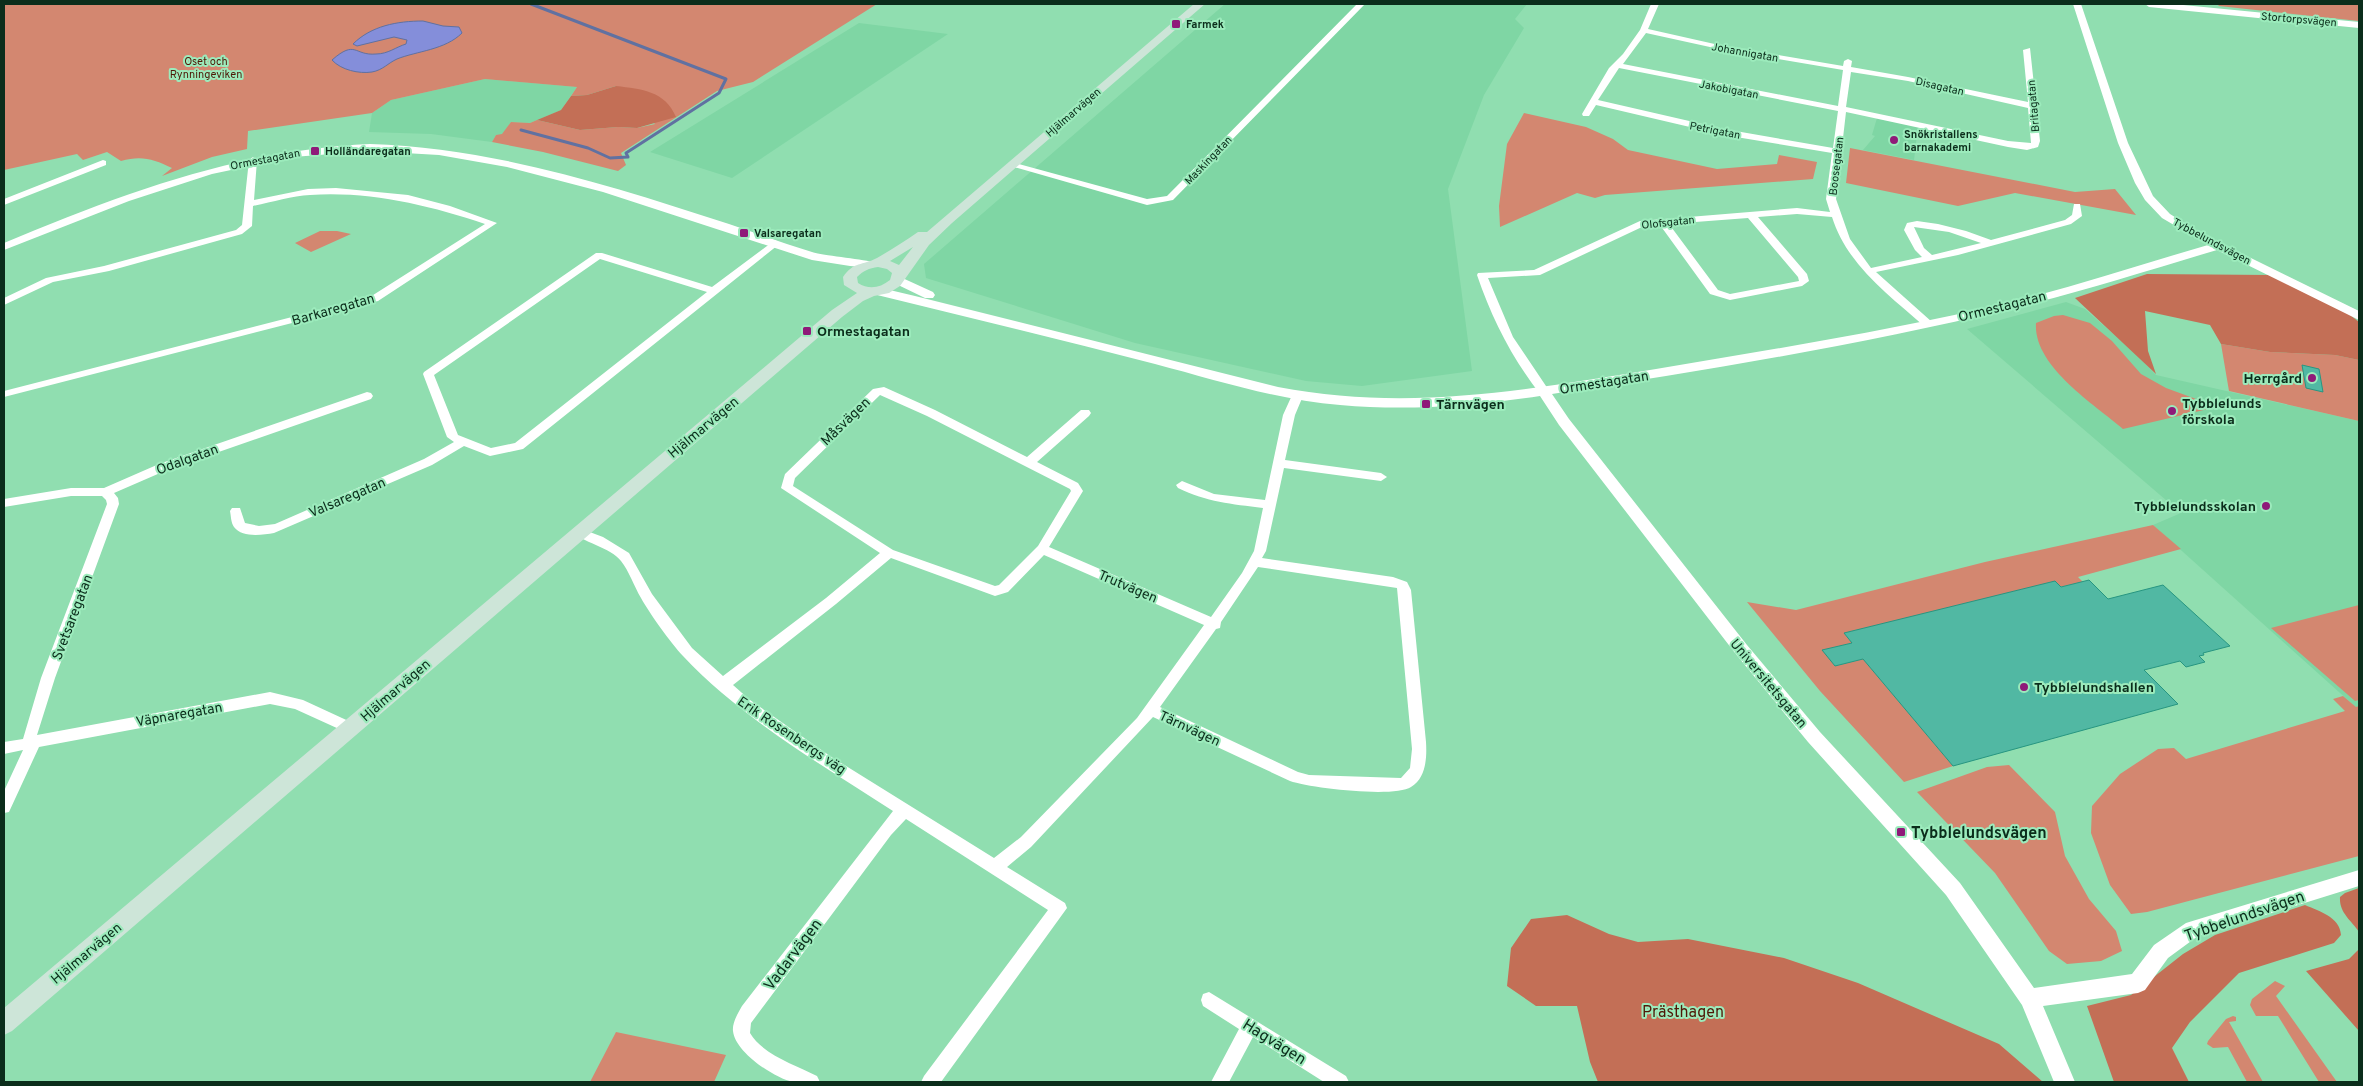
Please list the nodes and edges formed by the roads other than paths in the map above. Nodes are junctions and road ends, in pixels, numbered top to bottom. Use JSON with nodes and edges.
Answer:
{"nodes":[{"id":1,"x":1200,"y":4,"type":"edge"},
{"id":2,"x":1362,"y":4,"type":"edge"},
{"id":3,"x":1655,"y":4,"type":"edge"},
{"id":4,"x":2077,"y":4,"type":"edge"},
{"id":5,"x":2149,"y":4,"type":"edge"},
{"id":6,"x":2359,"y":25,"type":"edge"},
{"id":7,"x":1644,"y":30,"type":"junction"},
{"id":8,"x":2027,"y":50,"type":"dead end"},
{"id":9,"x":1617,"y":65,"type":"junction"},
{"id":10,"x":1847,"y":65,"type":"junction"},
{"id":11,"x":1594,"y":102,"type":"junction"},
{"id":12,"x":2033,"y":106,"type":"junction"},
{"id":13,"x":1842,"y":109,"type":"junction"},
{"id":14,"x":1586,"y":114,"type":"dead end"},
{"id":15,"x":1838,"y":151,"type":"junction"},
{"id":16,"x":253,"y":160,"type":"junction"},
{"id":17,"x":103,"y":163,"type":"dead end"},
{"id":18,"x":1011,"y":165,"type":"junction"},
{"id":19,"x":4,"y":202,"type":"edge"},
{"id":20,"x":249,"y":204,"type":"junction"},
{"id":21,"x":2077,"y":206,"type":"dead end"},
{"id":22,"x":1751,"y":215,"type":"junction"},
{"id":23,"x":1834,"y":215,"type":"junction"},
{"id":24,"x":947,"y":220,"type":"junction"},
{"id":25,"x":1662,"y":222,"type":"junction"},
{"id":26,"x":775,"y":243,"type":"junction"},
{"id":27,"x":1989,"y":243,"type":"junction"},
{"id":28,"x":2218,"y":246,"type":"junction"},
{"id":29,"x":4,"y":247,"type":"edge"},
{"id":30,"x":1930,"y":258,"type":"junction"},
{"id":31,"x":826,"y":260,"type":"junction"},
{"id":32,"x":875,"y":264,"type":"junction"},
{"id":33,"x":1869,"y":271,"type":"junction"},
{"id":34,"x":1482,"y":275,"type":"joint"},
{"id":35,"x":899,"y":277,"type":"junction"},
{"id":36,"x":850,"y":280,"type":"junction"},
{"id":37,"x":714,"y":291,"type":"junction"},
{"id":38,"x":874,"y":292,"type":"junction"},
{"id":39,"x":4,"y":302,"type":"edge"},
{"id":40,"x":987,"y":316,"type":"junction"},
{"id":41,"x":2359,"y":316,"type":"edge"},
{"id":42,"x":1928,"y":324,"type":"junction"},
{"id":43,"x":785,"y":357,"type":"junction"},
{"id":44,"x":1544,"y":392,"type":"junction"},
{"id":45,"x":4,"y":394,"type":"edge"},
{"id":46,"x":367,"y":396,"type":"dead end"},
{"id":47,"x":1297,"y":396,"type":"junction"},
{"id":48,"x":1085,"y":413,"type":"dead end"},
{"id":49,"x":464,"y":441,"type":"junction"},
{"id":50,"x":1028,"y":463,"type":"junction"},
{"id":51,"x":1279,"y":463,"type":"junction"},
{"id":52,"x":1381,"y":477,"type":"dead end"},
{"id":53,"x":1182,"y":485,"type":"dead end"},
{"id":54,"x":105,"y":492,"type":"junction"},
{"id":55,"x":4,"y":503,"type":"edge"},
{"id":56,"x":1270,"y":505,"type":"junction"},
{"id":57,"x":236,"y":511,"type":"dead end"},
{"id":58,"x":579,"y":532,"type":"junction"},
{"id":59,"x":1042,"y":549,"type":"junction"},
{"id":60,"x":889,"y":553,"type":"junction"},
{"id":61,"x":1256,"y":562,"type":"junction"},
{"id":62,"x":1215,"y":624,"type":"junction"},
{"id":63,"x":722,"y":685,"type":"junction"},
{"id":64,"x":1152,"y":710,"type":"junction"},
{"id":65,"x":350,"y":728,"type":"junction"},
{"id":66,"x":34,"y":742,"type":"junction"},
{"id":67,"x":4,"y":748,"type":"edge"},
{"id":68,"x":4,"y":807,"type":"edge"},
{"id":69,"x":905,"y":809,"type":"junction"},
{"id":70,"x":995,"y":866,"type":"junction"},
{"id":71,"x":2359,"y":878,"type":"edge"},
{"id":72,"x":2029,"y":998,"type":"junction"},
{"id":73,"x":1209,"y":1000,"type":"dead end"},
{"id":74,"x":4,"y":1023,"type":"edge"},
{"id":75,"x":1250,"y":1026,"type":"junction"},
{"id":76,"x":811,"y":1082,"type":"edge"},
{"id":77,"x":930,"y":1082,"type":"edge"},
{"id":78,"x":1220,"y":1082,"type":"edge"},
{"id":79,"x":1340,"y":1082,"type":"edge"},
{"id":80,"x":2065,"y":1082,"type":"edge"}],
"edges":[{"from":1,"to":18,"type":"main road","name":"Hjälmarvägen"},
{"from":2,"to":18,"type":"street","name":"Maskingatan"},
{"from":3,"to":7,"type":"street"},
{"from":4,"to":28,"type":"street","name":"Tybbelundsvägen"},
{"from":5,"to":6,"type":"street","name":"Stortorpsvägen"},
{"from":7,"to":9,"type":"street"},
{"from":7,"to":10,"type":"street","name":"Johannigatan"},
{"from":8,"to":12,"type":"street","name":"Britagatan"},
{"from":9,"to":11,"type":"street"},
{"from":9,"to":13,"type":"street","name":"Jakobigatan"},
{"from":10,"to":12,"type":"street","name":"Disagatan"},
{"from":10,"to":13,"type":"street","name":"Boosegatan"},
{"from":11,"to":14,"type":"street"},
{"from":11,"to":15,"type":"street","name":"Petrigatan"},
{"from":12,"to":13,"type":"street","name":"Britagatan"},
{"from":13,"to":15,"type":"street","name":"Boosegatan"},
{"from":15,"to":23,"type":"street","name":"Boosegatan"},
{"from":16,"to":20,"type":"street"},
{"from":16,"to":26,"type":"street","name":"Ormestagatan"},
{"from":16,"to":29,"type":"street","name":"Ormestagatan"},
{"from":17,"to":19,"type":"street"},
{"from":18,"to":24,"type":"main road","name":"Hjälmarvägen"},
{"from":20,"to":39,"type":"street"},
{"from":20,"to":45,"type":"street","name":"Barkaregatan"},
{"from":21,"to":27,"type":"street"},
{"from":22,"to":23,"type":"street","name":"Olofsgatan"},
{"from":22,"to":25,"type":"street","name":"Olofsgatan"},
{"from":22,"to":25,"type":"street"},
{"from":23,"to":33,"type":"street","name":"Boosegatan"},
{"from":24,"to":32,"type":"main road","name":"Hjälmarvägen"},
{"from":24,"to":35,"type":"main road","name":"Hjälmarvägen"},
{"from":25,"to":34,"type":"street","name":"Olofsgatan"},
{"from":26,"to":31,"type":"street","name":"Ormestagatan"},
{"from":26,"to":37,"type":"street"},
{"from":27,"to":30,"type":"street"},
{"from":27,"to":30,"type":"street"},
{"from":28,"to":41,"type":"street","name":"Tybbelundsvägen"},
{"from":28,"to":42,"type":"street","name":"Ormestagatan"},
{"from":30,"to":33,"type":"street"},
{"from":31,"to":32,"type":"street","name":"Ormestagatan"},
{"from":31,"to":36,"type":"street","name":"Ormestagatan"},
{"from":32,"to":35,"type":"main road"},
{"from":32,"to":36,"type":"main road","name":"Hjälmarvägen"},
{"from":33,"to":42,"type":"street","name":"Boosegatan"},
{"from":34,"to":44,"type":"street","name":"Universitetsgatan"},
{"from":35,"to":38,"type":"main road","name":"Hjälmarvägen"},
{"from":35,"to":40,"type":"street","name":"Ormestagatan"},
{"from":36,"to":38,"type":"main road"},
{"from":36,"to":43,"type":"main road","name":"Hjälmarvägen"},
{"from":37,"to":49,"type":"street"},
{"from":37,"to":49,"type":"street"},
{"from":38,"to":40,"type":"street","name":"Ormestagatan"},
{"from":38,"to":43,"type":"main road","name":"Hjälmarvägen"},
{"from":40,"to":47,"type":"street","name":"Ormestagatan"},
{"from":42,"to":44,"type":"street","name":"Ormestagatan"},
{"from":43,"to":58,"type":"main road","name":"Hjälmarvägen"},
{"from":44,"to":47,"type":"street","name":"Ormestagatan"},
{"from":44,"to":72,"type":"street","name":"Universitetsgatan"},
{"from":46,"to":54,"type":"street","name":"Odalgatan"},
{"from":47,"to":51,"type":"street","name":"Tärnvägen"},
{"from":48,"to":50,"type":"street"},
{"from":49,"to":57,"type":"street","name":"Valsaregatan"},
{"from":50,"to":59,"type":"street","name":"Måsvägen"},
{"from":50,"to":60,"type":"street","name":"Måsvägen"},
{"from":51,"to":52,"type":"street"},
{"from":51,"to":56,"type":"street","name":"Tärnvägen"},
{"from":53,"to":56,"type":"street"},
{"from":54,"to":55,"type":"street","name":"Odalgatan"},
{"from":54,"to":66,"type":"street","name":"Svetsaregatan"},
{"from":56,"to":61,"type":"street","name":"Tärnvägen"},
{"from":58,"to":63,"type":"street","name":"Erik Rosenbergs väg"},
{"from":58,"to":65,"type":"main road","name":"Hjälmarvägen"},
{"from":59,"to":60,"type":"street","name":"Måsvägen"},
{"from":59,"to":62,"type":"street","name":"Trutvägen"},
{"from":60,"to":63,"type":"street"},
{"from":61,"to":62,"type":"street","name":"Tärnvägen"},
{"from":61,"to":64,"type":"street","name":"Tärnvägen"},
{"from":62,"to":64,"type":"street","name":"Tärnvägen"},
{"from":63,"to":69,"type":"street","name":"Erik Rosenbergs väg"},
{"from":64,"to":70,"type":"street","name":"Tärnvägen"},
{"from":65,"to":66,"type":"street","name":"Väpnaregatan"},
{"from":65,"to":74,"type":"main road","name":"Hjälmarvägen"},
{"from":66,"to":67,"type":"street","name":"Väpnaregatan"},
{"from":66,"to":68,"type":"street"},
{"from":69,"to":70,"type":"street","name":"Erik Rosenbergs väg"},
{"from":69,"to":76,"type":"street","name":"Vadarvägen"},
{"from":70,"to":77,"type":"street"},
{"from":71,"to":72,"type":"street","name":"Tybbelundsvägen"},
{"from":72,"to":80,"type":"street","name":"Universitetsgatan"},
{"from":73,"to":75,"type":"street","name":"Hagvägen"},
{"from":75,"to":78,"type":"street"},
{"from":75,"to":79,"type":"street","name":"Hagvägen"}]}
